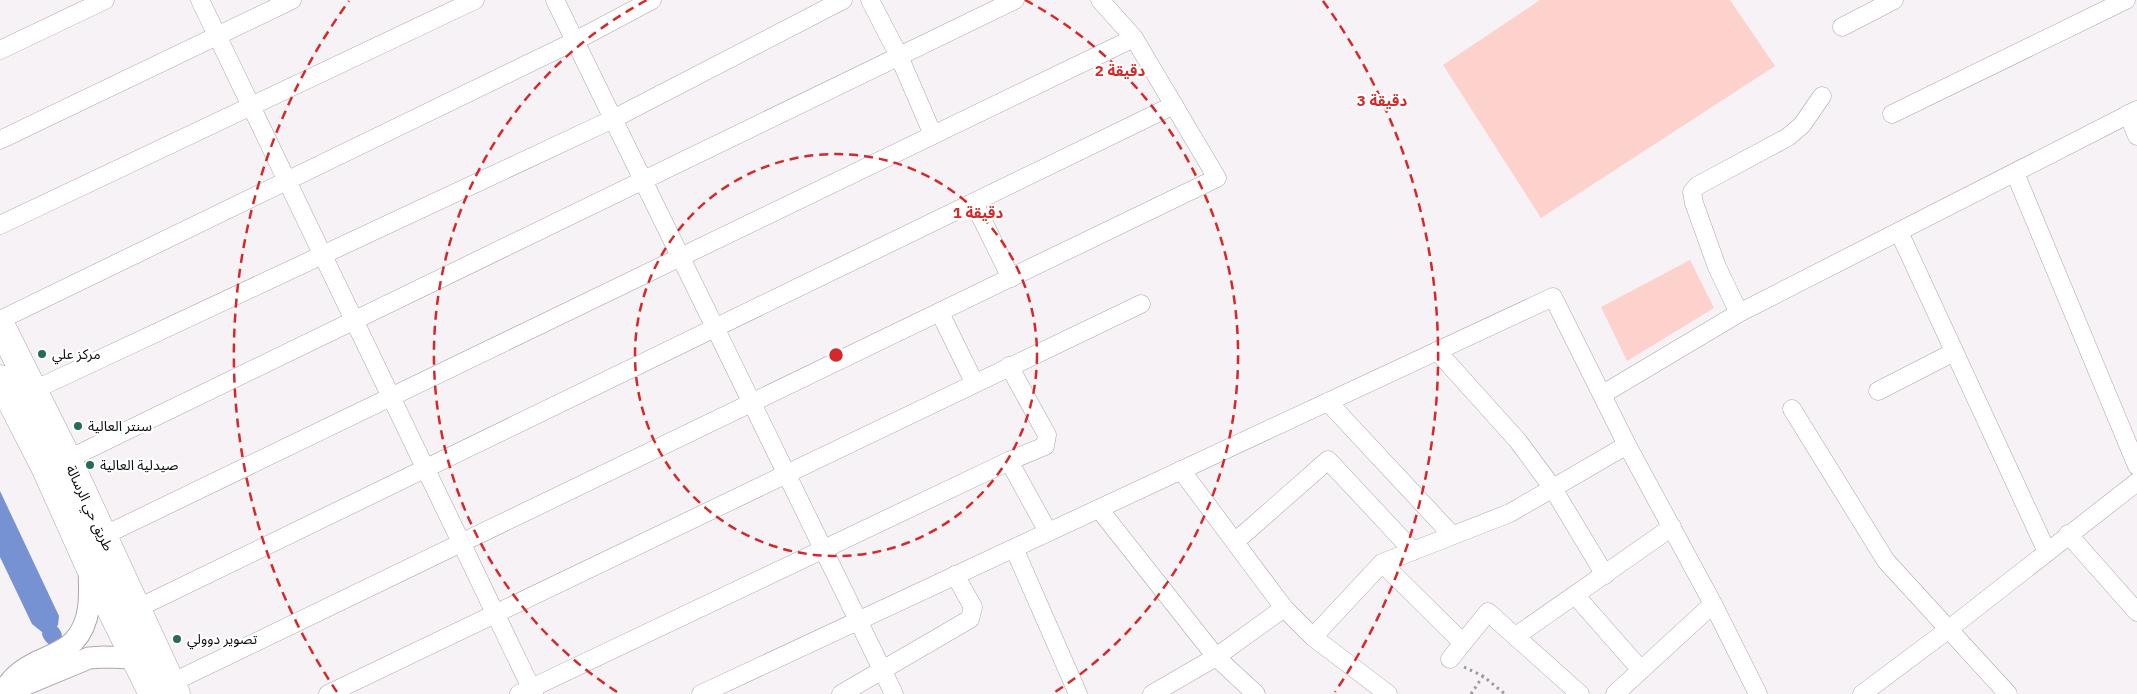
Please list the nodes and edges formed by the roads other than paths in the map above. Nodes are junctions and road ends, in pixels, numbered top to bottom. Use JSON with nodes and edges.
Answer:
{"nodes":[{"id":1,"x":105,"y":0,"type":"edge"},
{"id":2,"x":200,"y":0,"type":"edge"},
{"id":3,"x":292,"y":0,"type":"edge"},
{"id":4,"x":475,"y":0,"type":"edge"},
{"id":5,"x":555,"y":0,"type":"edge"},
{"id":6,"x":652,"y":0,"type":"edge"},
{"id":7,"x":843,"y":0,"type":"edge"},
{"id":8,"x":870,"y":0,"type":"edge"},
{"id":9,"x":1016,"y":0,"type":"edge"},
{"id":10,"x":1100,"y":0,"type":"edge"},
{"id":11,"x":1894,"y":0,"type":"edge"},
{"id":12,"x":2126,"y":0,"type":"edge"},
{"id":13,"x":1842,"y":27,"type":"dead end"},
{"id":14,"x":218,"y":36,"type":"junction"},
{"id":15,"x":1134,"y":38,"type":"junction"},
{"id":16,"x":575,"y":41,"type":"junction"},
{"id":17,"x":0,"y":50,"type":"edge"},
{"id":18,"x":900,"y":56,"type":"junction"},
{"id":19,"x":1822,"y":96,"type":"dead end"},
{"id":20,"x":251,"y":106,"type":"junction"},
{"id":21,"x":1174,"y":106,"type":"junction"},
{"id":22,"x":2133,"y":112,"type":"edge"},
{"id":23,"x":1892,"y":114,"type":"dead end"},
{"id":24,"x":613,"y":119,"type":"junction"},
{"id":25,"x":933,"y":135,"type":"junction"},
{"id":26,"x":2137,"y":136,"type":"edge"},
{"id":27,"x":0,"y":140,"type":"edge"},
{"id":28,"x":2015,"y":173,"type":"junction"},
{"id":29,"x":287,"y":180,"type":"junction"},
{"id":30,"x":643,"y":181,"type":"junction"},
{"id":31,"x":974,"y":203,"type":"junction"},
{"id":32,"x":0,"y":225,"type":"edge"},
{"id":33,"x":1898,"y":232,"type":"junction"},
{"id":34,"x":323,"y":255,"type":"junction"},
{"id":35,"x":680,"y":257,"type":"junction"},
{"id":36,"x":1011,"y":278,"type":"junction"},
{"id":37,"x":1141,"y":304,"type":"dead end"},
{"id":38,"x":940,"y":312,"type":"junction"},
{"id":39,"x":1739,"y":313,"type":"junction"},
{"id":40,"x":0,"y":320,"type":"edge"},
{"id":41,"x":354,"y":321,"type":"junction"},
{"id":42,"x":0,"y":324,"type":"edge"},
{"id":43,"x":715,"y":328,"type":"junction"},
{"id":44,"x":1437,"y":351,"type":"junction"},
{"id":45,"x":1954,"y":352,"type":"junction"},
{"id":46,"x":1009,"y":366,"type":"junction"},
{"id":47,"x":0,"y":378,"type":"edge"},
{"id":48,"x":974,"y":382,"type":"junction"},
{"id":49,"x":34,"y":390,"type":"junction"},
{"id":50,"x":1878,"y":391,"type":"dead end"},
{"id":51,"x":1603,"y":394,"type":"junction"},
{"id":52,"x":391,"y":396,"type":"junction"},
{"id":53,"x":1328,"y":402,"type":"junction"},
{"id":54,"x":752,"y":403,"type":"junction"},
{"id":55,"x":1792,"y":409,"type":"dead end"},
{"id":56,"x":1627,"y":445,"type":"junction"},
{"id":57,"x":1009,"y":460,"type":"junction"},
{"id":58,"x":57,"y":465,"type":"junction"},
{"id":59,"x":2137,"y":466,"type":"edge"},
{"id":60,"x":426,"y":469,"type":"junction"},
{"id":61,"x":1181,"y":470,"type":"junction"},
{"id":62,"x":786,"y":473,"type":"junction"},
{"id":63,"x":2137,"y":482,"type":"edge"},
{"id":64,"x":1552,"y":487,"type":"junction"},
{"id":65,"x":1099,"y":509,"type":"junction"},
{"id":66,"x":1672,"y":527,"type":"junction"},
{"id":67,"x":1048,"y":532,"type":"junction"},
{"id":68,"x":2068,"y":534,"type":"junction"},
{"id":69,"x":1452,"y":535,"type":"junction"},
{"id":70,"x":103,"y":536,"type":"junction"},
{"id":71,"x":1236,"y":541,"type":"junction"},
{"id":72,"x":461,"y":543,"type":"junction"},
{"id":73,"x":1014,"y":548,"type":"junction"},
{"id":74,"x":823,"y":549,"type":"junction"},
{"id":75,"x":1413,"y":551,"type":"junction"},
{"id":76,"x":2047,"y":552,"type":"junction"},
{"id":77,"x":1382,"y":563,"type":"junction"},
{"id":78,"x":89,"y":565,"type":"junction"},
{"id":79,"x":1605,"y":575,"type":"junction"},
{"id":80,"x":955,"y":576,"type":"junction"},
{"id":81,"x":1575,"y":595,"type":"junction"},
{"id":82,"x":1713,"y":604,"type":"junction"},
{"id":83,"x":1284,"y":608,"type":"junction"},
{"id":84,"x":136,"y":609,"type":"junction"},
{"id":85,"x":2137,"y":612,"type":"edge"},
{"id":86,"x":495,"y":613,"type":"junction"},
{"id":87,"x":858,"y":621,"type":"junction"},
{"id":88,"x":1949,"y":629,"type":"junction"},
{"id":89,"x":1516,"y":636,"type":"junction"},
{"id":90,"x":1313,"y":637,"type":"junction"},
{"id":91,"x":1463,"y":642,"type":"junction"},
{"id":92,"x":1216,"y":657,"type":"junction"},
{"id":93,"x":136,"y":658,"type":"junction"},
{"id":94,"x":1450,"y":660,"type":"road end"},
{"id":95,"x":1641,"y":670,"type":"junction"},
{"id":96,"x":883,"y":672,"type":"junction"},
{"id":97,"x":3,"y":688,"type":"edge"},
{"id":98,"x":167,"y":690,"type":"edge"},
{"id":99,"x":528,"y":692,"type":"edge"},
{"id":100,"x":328,"y":694,"type":"edge"},
{"id":101,"x":701,"y":694,"type":"edge"},
{"id":102,"x":841,"y":694,"type":"edge"},
{"id":103,"x":894,"y":694,"type":"edge"},
{"id":104,"x":1078,"y":694,"type":"edge"},
{"id":105,"x":1152,"y":694,"type":"edge"},
{"id":106,"x":1256,"y":694,"type":"edge"},
{"id":107,"x":1388,"y":694,"type":"edge"},
{"id":108,"x":1580,"y":694,"type":"edge"},
{"id":109,"x":1615,"y":694,"type":"edge"},
{"id":110,"x":1758,"y":694,"type":"edge"},
{"id":111,"x":1862,"y":694,"type":"edge"},
{"id":112,"x":2008,"y":694,"type":"edge"}],
"edges":[{"from":1,"to":17,"type":"street"},
{"from":2,"to":14,"type":"street"},
{"from":3,"to":14,"type":"street"},
{"from":4,"to":20,"type":"street"},
{"from":5,"to":16,"type":"street"},
{"from":6,"to":16,"type":"street"},
{"from":7,"to":24,"type":"street"},
{"from":8,"to":18,"type":"street"},
{"from":9,"to":18,"type":"street"},
{"from":10,"to":15,"type":"street"},
{"from":11,"to":13,"type":"street"},
{"from":12,"to":23,"type":"street"},
{"from":14,"to":20,"type":"street"},
{"from":14,"to":27,"type":"street"},
{"from":15,"to":21,"type":"street"},
{"from":15,"to":25,"type":"street"},
{"from":16,"to":24,"type":"street"},
{"from":16,"to":29,"type":"street"},
{"from":18,"to":25,"type":"street"},
{"from":18,"to":30,"type":"street"},
{"from":19,"to":39,"type":"street"},
{"from":20,"to":29,"type":"street"},
{"from":20,"to":32,"type":"street"},
{"from":21,"to":31,"type":"street"},
{"from":21,"to":36,"type":"street"},
{"from":22,"to":26,"type":"street"},
{"from":22,"to":28,"type":"street"},
{"from":24,"to":30,"type":"street"},
{"from":24,"to":34,"type":"street"},
{"from":25,"to":35,"type":"street"},
{"from":28,"to":33,"type":"street"},
{"from":28,"to":59,"type":"street"},
{"from":29,"to":34,"type":"street"},
{"from":29,"to":40,"type":"street"},
{"from":30,"to":35,"type":"street"},
{"from":30,"to":41,"type":"street"},
{"from":31,"to":36,"type":"street"},
{"from":31,"to":43,"type":"street"},
{"from":33,"to":39,"type":"street"},
{"from":33,"to":45,"type":"street"},
{"from":34,"to":41,"type":"street"},
{"from":34,"to":49,"type":"street"},
{"from":35,"to":43,"type":"street"},
{"from":35,"to":52,"type":"street"},
{"from":36,"to":38,"type":"street"},
{"from":37,"to":46,"type":"street"},
{"from":38,"to":48,"type":"street"},
{"from":38,"to":54,"type":"street"},
{"from":39,"to":51,"type":"street"},
{"from":41,"to":52,"type":"street"},
{"from":41,"to":58,"type":"street"},
{"from":42,"to":49,"type":"main road","name":"طريق حي الرسالة"},
{"from":43,"to":54,"type":"street"},
{"from":43,"to":60,"type":"street"},
{"from":44,"to":51,"type":"street"},
{"from":44,"to":53,"type":"street"},
{"from":44,"to":64,"type":"street"},
{"from":45,"to":50,"type":"street"},
{"from":45,"to":76,"type":"street"},
{"from":46,"to":48,"type":"street"},
{"from":46,"to":57,"type":"street"},
{"from":47,"to":58,"type":"main road","name":"طريق حي الرسالة"},
{"from":48,"to":62,"type":"street"},
{"from":49,"to":58,"type":"main road","name":"طريق حي الرسالة"},
{"from":51,"to":56,"type":"street"},
{"from":52,"to":60,"type":"street"},
{"from":52,"to":70,"type":"street"},
{"from":53,"to":61,"type":"street"},
{"from":53,"to":69,"type":"street"},
{"from":54,"to":62,"type":"street"},
{"from":54,"to":72,"type":"street"},
{"from":55,"to":88,"type":"street"},
{"from":56,"to":64,"type":"street"},
{"from":56,"to":66,"type":"street"},
{"from":57,"to":67,"type":"street"},
{"from":57,"to":74,"type":"street"},
{"from":58,"to":70,"type":"main road","name":"طريق حي الرسالة"},
{"from":58,"to":78,"type":"main road","name":"طريق حي الرسالة"},
{"from":60,"to":72,"type":"street"},
{"from":60,"to":84,"type":"street"},
{"from":61,"to":65,"type":"street"},
{"from":61,"to":71,"type":"street"},
{"from":62,"to":74,"type":"street"},
{"from":62,"to":86,"type":"street"},
{"from":63,"to":68,"type":"street"},
{"from":64,"to":69,"type":"street"},
{"from":64,"to":79,"type":"street"},
{"from":65,"to":67,"type":"street"},
{"from":65,"to":92,"type":"street"},
{"from":66,"to":79,"type":"street"},
{"from":66,"to":82,"type":"street"},
{"from":67,"to":73,"type":"street"},
{"from":68,"to":76,"type":"street"},
{"from":68,"to":85,"type":"street"},
{"from":69,"to":75,"type":"street"},
{"from":70,"to":84,"type":"main road","name":"طريق حي الرسالة"},
{"from":71,"to":75,"type":"street"},
{"from":71,"to":83,"type":"street"},
{"from":72,"to":86,"type":"street"},
{"from":72,"to":98,"type":"street"},
{"from":73,"to":80,"type":"street"},
{"from":73,"to":104,"type":"street"},
{"from":74,"to":87,"type":"street"},
{"from":74,"to":99,"type":"street"},
{"from":75,"to":77,"type":"street"},
{"from":76,"to":88,"type":"street"},
{"from":77,"to":90,"type":"street"},
{"from":77,"to":91,"type":"street"},
{"from":78,"to":93,"type":"main road","name":"طريق حي الرسالة"},
{"from":78,"to":97,"type":"street"},
{"from":79,"to":81,"type":"street"},
{"from":80,"to":87,"type":"street"},
{"from":80,"to":96,"type":"street"},
{"from":81,"to":89,"type":"street"},
{"from":81,"to":95,"type":"street"},
{"from":82,"to":95,"type":"street"},
{"from":82,"to":110,"type":"street"},
{"from":83,"to":90,"type":"street"},
{"from":83,"to":92,"type":"street"},
{"from":84,"to":98,"type":"main road","name":"طريق حي الرسالة"},
{"from":86,"to":99,"type":"street"},
{"from":86,"to":100,"type":"street"},
{"from":87,"to":96,"type":"street"},
{"from":87,"to":101,"type":"street"},
{"from":88,"to":111,"type":"street"},
{"from":88,"to":112,"type":"street"},
{"from":89,"to":91,"type":"street"},
{"from":89,"to":108,"type":"street"},
{"from":90,"to":107,"type":"street"},
{"from":91,"to":94,"type":"street"},
{"from":92,"to":105,"type":"street"},
{"from":92,"to":106,"type":"street"},
{"from":93,"to":97,"type":"street"},
{"from":93,"to":98,"type":"main road","name":"طريق حي الرسالة"},
{"from":95,"to":109,"type":"street"},
{"from":96,"to":102,"type":"street"},
{"from":96,"to":103,"type":"street"}]}
